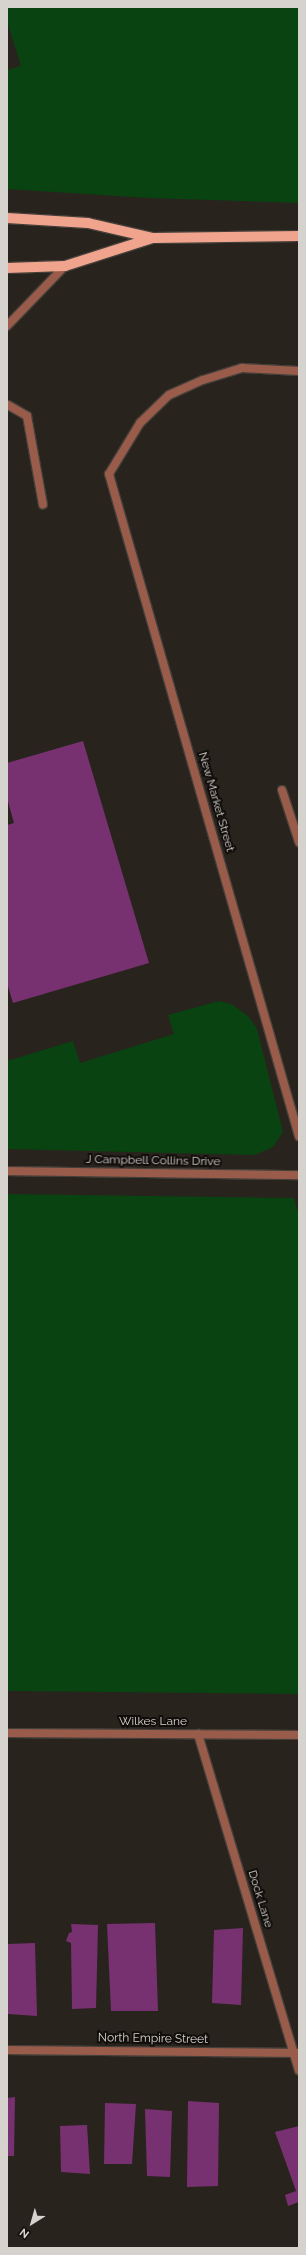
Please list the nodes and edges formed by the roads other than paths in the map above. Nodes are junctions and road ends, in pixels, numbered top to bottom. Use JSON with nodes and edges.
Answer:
{"nodes":[{"id":1,"x":7,"y":218,"type":"edge"},
{"id":2,"x":299,"y":236,"type":"edge"},
{"id":3,"x":153,"y":238,"type":"junction"},
{"id":4,"x":65,"y":266,"type":"junction"},
{"id":5,"x":7,"y":268,"type":"edge"},
{"id":6,"x":7,"y":326,"type":"edge"},
{"id":7,"x":299,"y":371,"type":"edge"},
{"id":8,"x":7,"y":403,"type":"edge"},
{"id":9,"x":43,"y":505,"type":"dead end"},
{"id":10,"x":282,"y":790,"type":"dead end"},
{"id":11,"x":299,"y":842,"type":"edge"},
{"id":12,"x":299,"y":1136,"type":"edge"},
{"id":13,"x":7,"y":1171,"type":"edge"},
{"id":14,"x":299,"y":1175,"type":"edge"},
{"id":15,"x":7,"y":1733,"type":"edge"},
{"id":16,"x":198,"y":1734,"type":"junction"},
{"id":17,"x":299,"y":1736,"type":"edge"},
{"id":18,"x":7,"y":2050,"type":"edge"},
{"id":19,"x":296,"y":2053,"type":"edge"},
{"id":20,"x":299,"y":2070,"type":"edge"}],
"edges":[{"from":1,"to":3,"type":"main road"},
{"from":2,"to":3,"type":"main road"},
{"from":3,"to":4,"type":"main road"},
{"from":4,"to":5,"type":"main road"},
{"from":4,"to":6,"type":"street"},
{"from":7,"to":12,"type":"street","name":"New Market Street"},
{"from":8,"to":9,"type":"street"},
{"from":10,"to":11,"type":"street"},
{"from":13,"to":14,"type":"street","name":"J Campbell Collins Drive"},
{"from":15,"to":16,"type":"street","name":"Wilkes Lane"},
{"from":16,"to":17,"type":"street","name":"Wilkes Lane"},
{"from":16,"to":19,"type":"street","name":"Dock Lane"},
{"from":18,"to":19,"type":"street","name":"North Empire Street"},
{"from":19,"to":20,"type":"street","name":"Dock Lane"}]}
